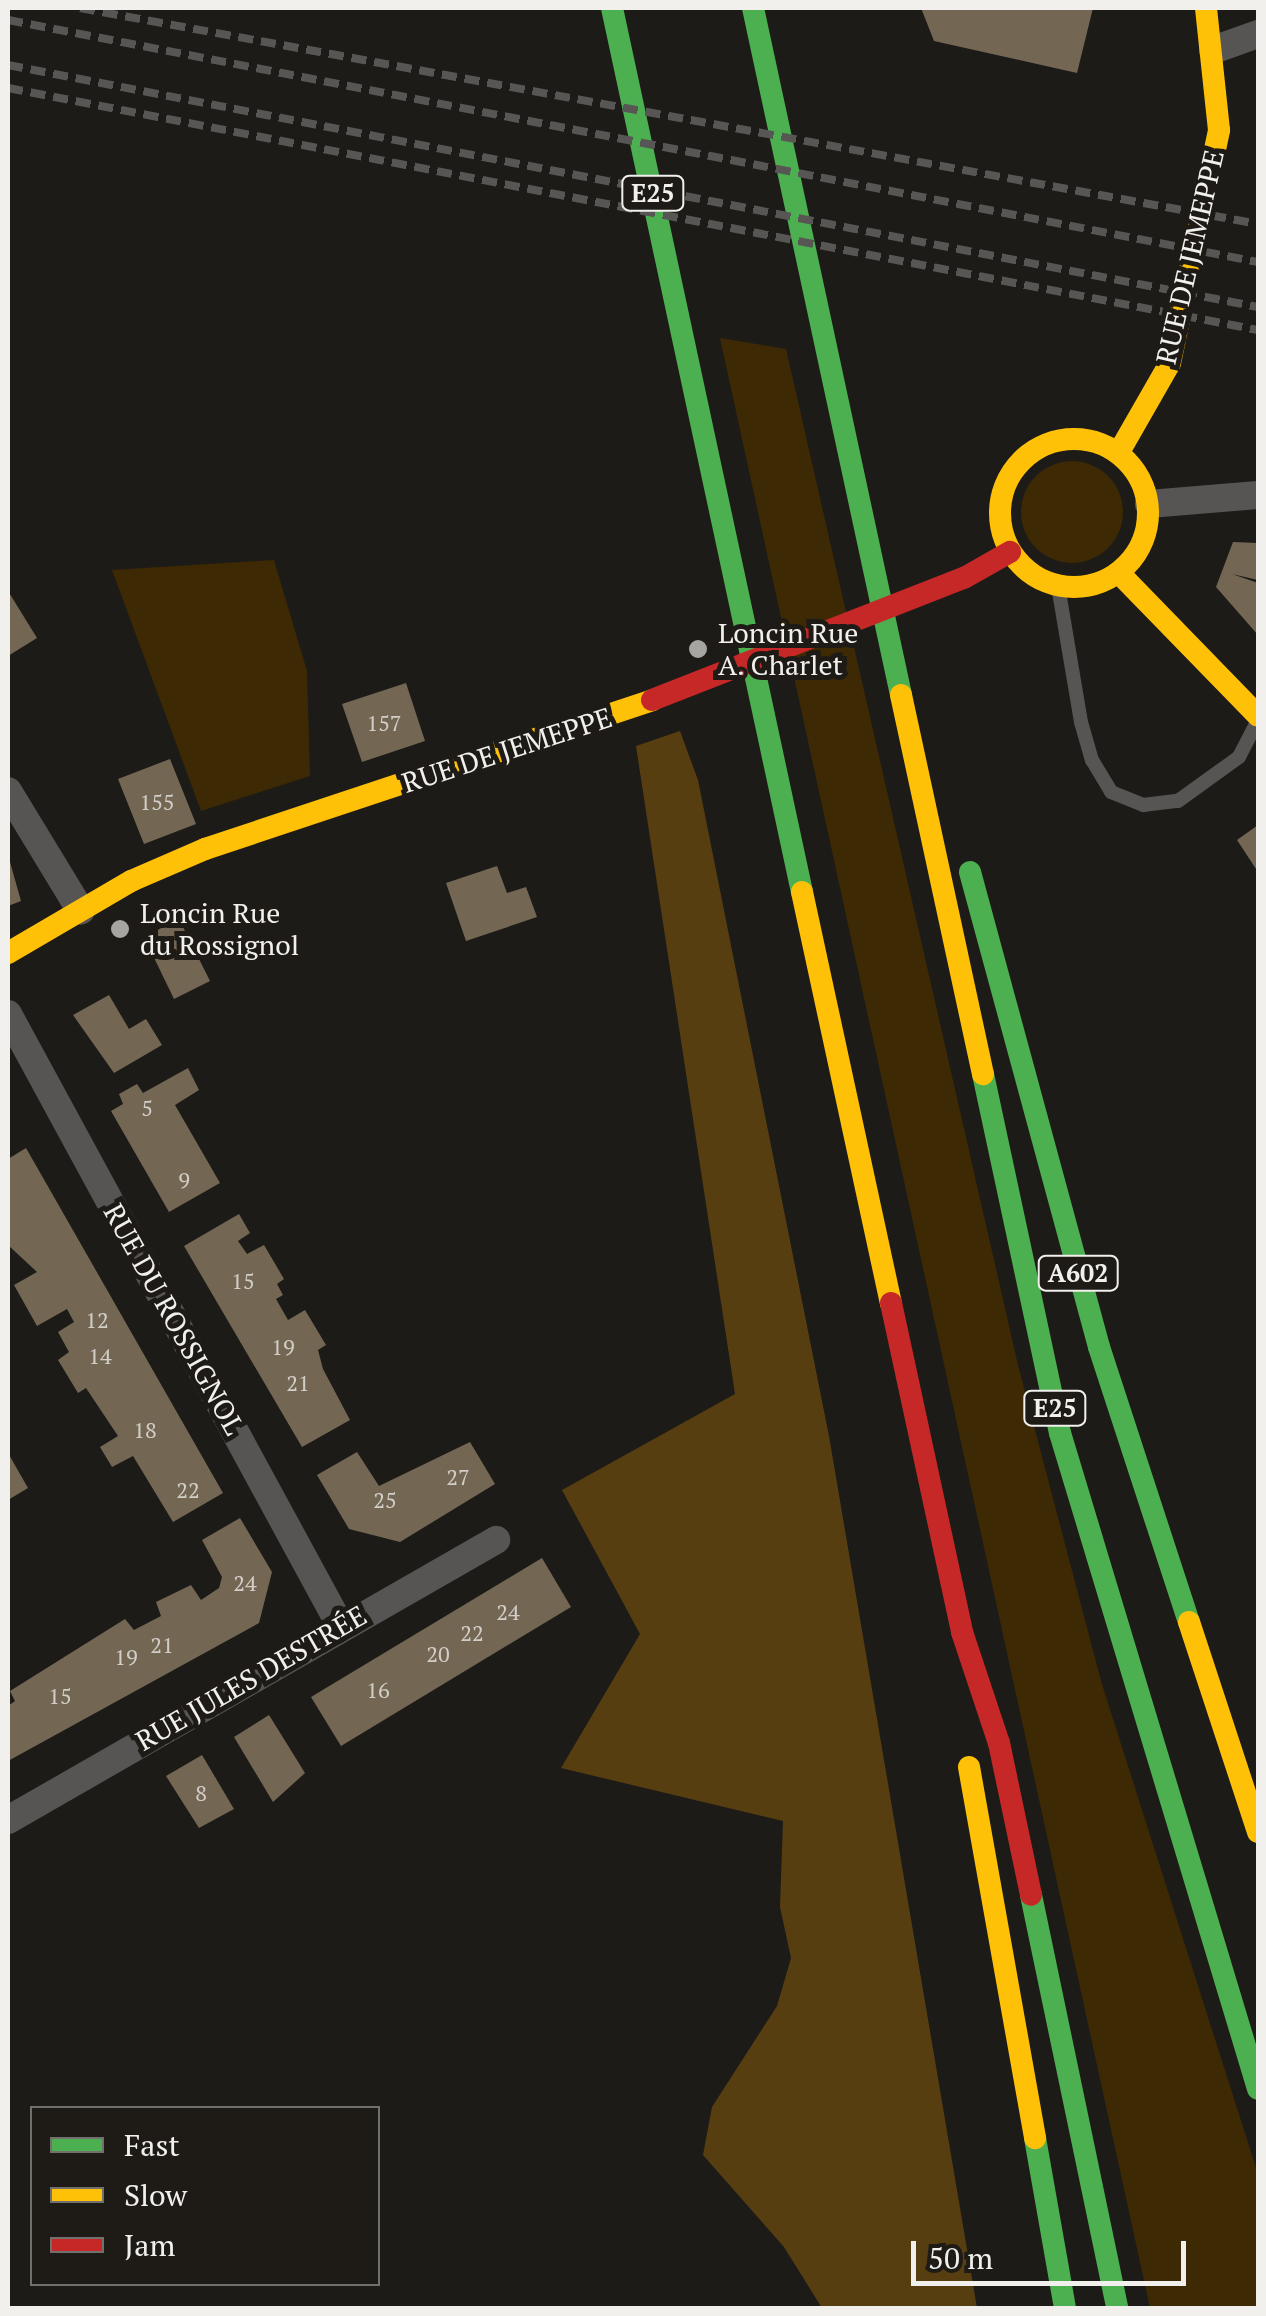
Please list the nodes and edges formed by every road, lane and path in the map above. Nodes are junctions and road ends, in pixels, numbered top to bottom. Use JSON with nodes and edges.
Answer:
{"nodes":[{"id":1,"x":612,"y":8,"type":"edge"},
{"id":2,"x":753,"y":8,"type":"edge"},
{"id":3,"x":1206,"y":8,"type":"edge"},
{"id":4,"x":1258,"y":34,"type":"edge"},
{"id":5,"x":1213,"y":50,"type":"junction"},
{"id":6,"x":1119,"y":452,"type":"junction"},
{"id":7,"x":1258,"y":495,"type":"edge"},
{"id":8,"x":1149,"y":504,"type":"junction"},
{"id":9,"x":1010,"y":552,"type":"junction"},
{"id":10,"x":1119,"y":573,"type":"junction"},
{"id":11,"x":1058,"y":586,"type":"junction"},
{"id":12,"x":907,"y":713,"type":"junction"},
{"id":13,"x":1258,"y":718,"type":"edge"},
{"id":14,"x":8,"y":791,"type":"edge"},
{"id":15,"x":951,"y":804,"type":"dead end"},
{"id":16,"x":962,"y":842,"type":"dead end"},
{"id":17,"x":81,"y":910,"type":"junction"},
{"id":18,"x":8,"y":953,"type":"edge"},
{"id":19,"x":8,"y":1014,"type":"edge"},
{"id":20,"x":496,"y":1540,"type":"dead end"},
{"id":21,"x":340,"y":1625,"type":"junction"},
{"id":22,"x":962,"y":1632,"type":"junction"},
{"id":23,"x":961,"y":1702,"type":"dead end"},
{"id":24,"x":966,"y":1747,"type":"dead end"},
{"id":25,"x":8,"y":1820,"type":"edge"},
{"id":26,"x":1258,"y":1832,"type":"edge"},
{"id":27,"x":1258,"y":2090,"type":"edge"},
{"id":28,"x":1065,"y":2308,"type":"edge"},
{"id":29,"x":1117,"y":2308,"type":"edge"}],
"edges":[{"from":1,"to":22,"type":"main road","number":"E25"},
{"from":2,"to":12,"type":"main road","number":"E25"},
{"from":3,"to":5,"type":"main road","name":"RUE DE JEMEPPE"},
{"from":4,"to":5,"type":"street"},
{"from":5,"to":6,"type":"main road","name":"RUE DE JEMEPPE"},
{"from":6,"to":8,"type":"main road"},
{"from":6,"to":9,"type":"main road"},
{"from":7,"to":8,"type":"street"},
{"from":8,"to":10,"type":"main road"},
{"from":9,"to":11,"type":"main road"},
{"from":9,"to":17,"type":"main road","name":"RUE DE JEMEPPE"},
{"from":10,"to":11,"type":"main road"},
{"from":10,"to":13,"type":"main road"},
{"from":11,"to":13,"type":"lane"},
{"from":12,"to":15,"type":"main road"},
{"from":12,"to":27,"type":"main road","number":"E25"},
{"from":14,"to":17,"type":"street"},
{"from":16,"to":26,"type":"main road","number":"A602"},
{"from":17,"to":18,"type":"main road","name":"RUE DE JEMEPPE"},
{"from":19,"to":21,"type":"street","name":"RUE DU ROSSIGNOL"},
{"from":20,"to":21,"type":"street","name":"RUE JULES DESTRÉE"},
{"from":21,"to":25,"type":"street","name":"RUE JULES DESTRÉE"},
{"from":22,"to":23,"type":"main road","number":"E25"},
{"from":22,"to":29,"type":"main road"},
{"from":24,"to":28,"type":"main road"}]}
